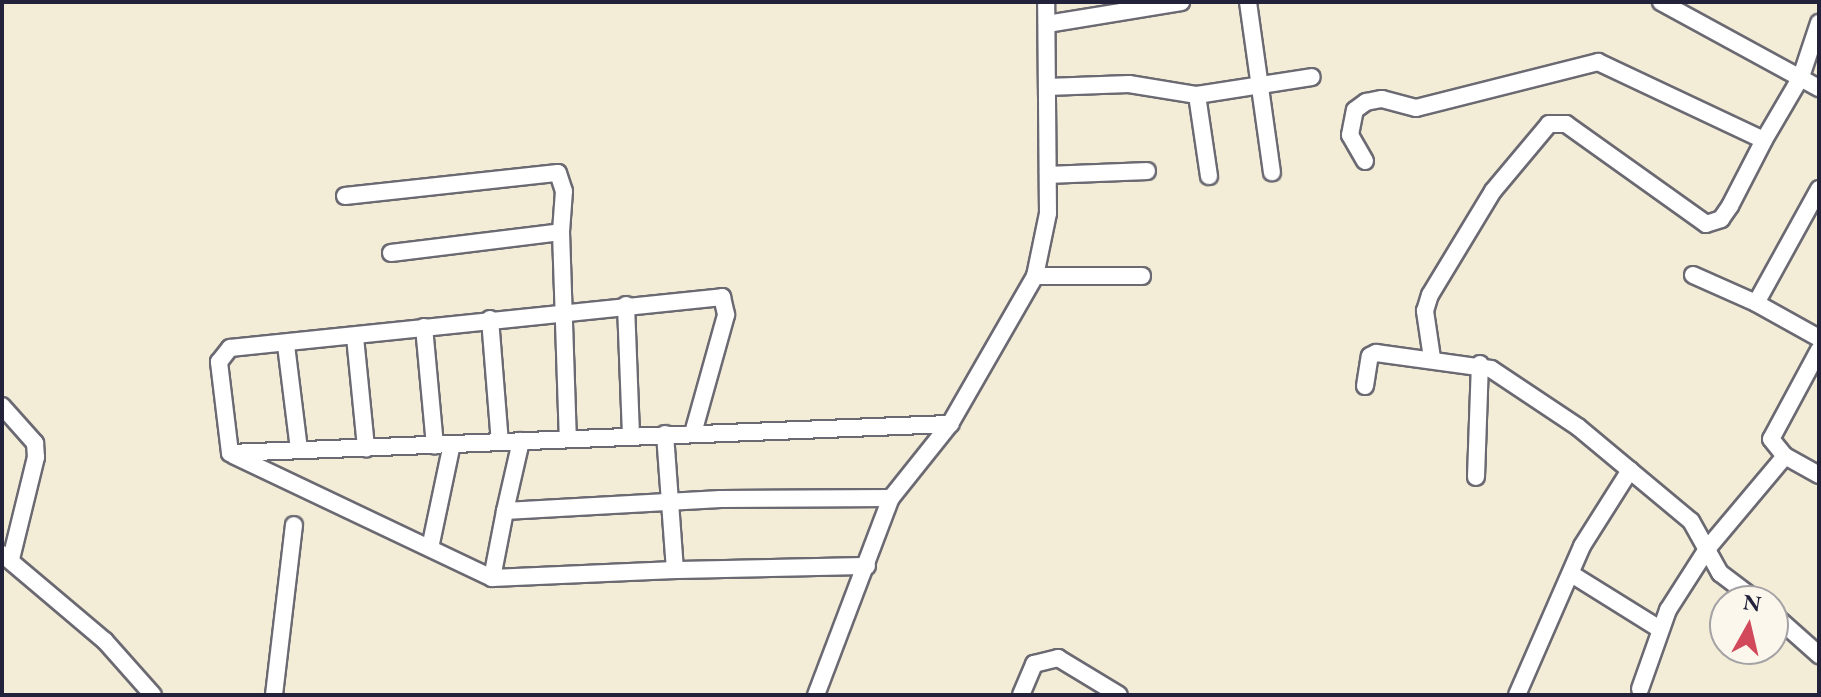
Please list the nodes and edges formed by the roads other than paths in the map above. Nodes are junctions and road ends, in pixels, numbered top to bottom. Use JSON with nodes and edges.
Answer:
{"nodes":[{"id":1,"x":1046,"y":2,"type":"edge"},
{"id":2,"x":1181,"y":2,"type":"edge"},
{"id":3,"x":1248,"y":2,"type":"edge"},
{"id":4,"x":1661,"y":2,"type":"edge"},
{"id":5,"x":1819,"y":23,"type":"edge"},
{"id":6,"x":1047,"y":24,"type":"junction"},
{"id":7,"x":1312,"y":77,"type":"dead end"},
{"id":8,"x":1801,"y":77,"type":"junction"},
{"id":9,"x":1259,"y":85,"type":"junction"},
{"id":10,"x":1047,"y":87,"type":"junction"},
{"id":11,"x":1819,"y":88,"type":"edge"},
{"id":12,"x":1197,"y":95,"type":"junction"},
{"id":13,"x":1764,"y":140,"type":"junction"},
{"id":14,"x":1365,"y":161,"type":"dead end"},
{"id":15,"x":1147,"y":171,"type":"dead end"},
{"id":16,"x":1272,"y":172,"type":"dead end"},
{"id":17,"x":1048,"y":175,"type":"junction"},
{"id":18,"x":1209,"y":176,"type":"dead end"},
{"id":19,"x":1819,"y":189,"type":"edge"},
{"id":20,"x":345,"y":196,"type":"dead end"},
{"id":21,"x":561,"y":232,"type":"junction"},
{"id":22,"x":391,"y":253,"type":"dead end"},
{"id":23,"x":1693,"y":275,"type":"dead end"},
{"id":24,"x":1035,"y":276,"type":"junction"},
{"id":25,"x":1142,"y":276,"type":"dead end"},
{"id":26,"x":1756,"y":303,"type":"junction"},
{"id":27,"x":626,"y":305,"type":"junction"},
{"id":28,"x":564,"y":309,"type":"junction"},
{"id":29,"x":490,"y":319,"type":"junction"},
{"id":30,"x":424,"y":327,"type":"junction"},
{"id":31,"x":355,"y":337,"type":"junction"},
{"id":32,"x":1819,"y":338,"type":"edge"},
{"id":33,"x":286,"y":345,"type":"junction"},
{"id":34,"x":1819,"y":350,"type":"edge"},
{"id":35,"x":1432,"y":358,"type":"junction"},
{"id":36,"x":1480,"y":364,"type":"junction"},
{"id":37,"x":1365,"y":386,"type":"dead end"},
{"id":38,"x":2,"y":406,"type":"edge"},
{"id":39,"x":950,"y":424,"type":"junction"},
{"id":40,"x":693,"y":433,"type":"junction"},
{"id":41,"x":631,"y":434,"type":"junction"},
{"id":42,"x":665,"y":434,"type":"junction"},
{"id":43,"x":568,"y":438,"type":"junction"},
{"id":44,"x":521,"y":441,"type":"junction"},
{"id":45,"x":500,"y":442,"type":"junction"},
{"id":46,"x":444,"y":445,"type":"junction"},
{"id":47,"x":366,"y":448,"type":"junction"},
{"id":48,"x":299,"y":449,"type":"junction"},
{"id":49,"x":230,"y":453,"type":"junction"},
{"id":50,"x":1785,"y":456,"type":"junction"},
{"id":51,"x":1630,"y":470,"type":"junction"},
{"id":52,"x":1819,"y":475,"type":"edge"},
{"id":53,"x":1476,"y":477,"type":"dead end"},
{"id":54,"x":891,"y":498,"type":"junction"},
{"id":55,"x":668,"y":501,"type":"junction"},
{"id":56,"x":505,"y":511,"type":"junction"},
{"id":57,"x":294,"y":525,"type":"dead end"},
{"id":58,"x":430,"y":548,"type":"junction"},
{"id":59,"x":1707,"y":549,"type":"junction"},
{"id":60,"x":7,"y":556,"type":"edge"},
{"id":61,"x":867,"y":566,"type":"junction"},
{"id":62,"x":675,"y":570,"type":"junction"},
{"id":63,"x":1573,"y":575,"type":"junction"},
{"id":64,"x":492,"y":578,"type":"junction"},
{"id":65,"x":1736,"y":585,"type":"edge"},
{"id":66,"x":1658,"y":628,"type":"junction"},
{"id":67,"x":1789,"y":628,"type":"edge"},
{"id":68,"x":1819,"y":655,"type":"edge"},
{"id":69,"x":1640,"y":693,"type":"edge"},
{"id":70,"x":151,"y":694,"type":"edge"},
{"id":71,"x":274,"y":695,"type":"edge"},
{"id":72,"x":816,"y":695,"type":"edge"},
{"id":73,"x":1021,"y":695,"type":"edge"},
{"id":74,"x":1119,"y":695,"type":"edge"},
{"id":75,"x":1517,"y":695,"type":"edge"}],
"edges":[{"from":1,"to":6,"type":"street"},
{"from":2,"to":6,"type":"street"},
{"from":3,"to":9,"type":"street"},
{"from":4,"to":8,"type":"street"},
{"from":5,"to":8,"type":"street"},
{"from":6,"to":10,"type":"street"},
{"from":7,"to":9,"type":"street"},
{"from":8,"to":11,"type":"street"},
{"from":8,"to":13,"type":"street"},
{"from":9,"to":12,"type":"street"},
{"from":9,"to":16,"type":"street"},
{"from":10,"to":12,"type":"street"},
{"from":10,"to":17,"type":"street"},
{"from":12,"to":18,"type":"street"},
{"from":13,"to":14,"type":"street"},
{"from":13,"to":35,"type":"street"},
{"from":15,"to":17,"type":"street"},
{"from":17,"to":24,"type":"street"},
{"from":19,"to":26,"type":"street"},
{"from":20,"to":21,"type":"street"},
{"from":21,"to":22,"type":"street"},
{"from":21,"to":28,"type":"street"},
{"from":23,"to":26,"type":"street"},
{"from":24,"to":25,"type":"street"},
{"from":24,"to":39,"type":"street"},
{"from":26,"to":32,"type":"street"},
{"from":27,"to":28,"type":"street"},
{"from":27,"to":40,"type":"street"},
{"from":27,"to":41,"type":"street"},
{"from":28,"to":29,"type":"street"},
{"from":28,"to":43,"type":"street"},
{"from":29,"to":30,"type":"street"},
{"from":29,"to":45,"type":"street"},
{"from":30,"to":31,"type":"street"},
{"from":30,"to":46,"type":"street"},
{"from":31,"to":33,"type":"street"},
{"from":31,"to":47,"type":"street"},
{"from":33,"to":48,"type":"street"},
{"from":33,"to":49,"type":"street"},
{"from":34,"to":50,"type":"street"},
{"from":35,"to":36,"type":"street"},
{"from":35,"to":37,"type":"street"},
{"from":36,"to":51,"type":"street"},
{"from":36,"to":53,"type":"street"},
{"from":38,"to":60,"type":"street"},
{"from":39,"to":40,"type":"street"},
{"from":39,"to":54,"type":"street"},
{"from":40,"to":42,"type":"street"},
{"from":41,"to":42,"type":"street"},
{"from":41,"to":43,"type":"street"},
{"from":42,"to":55,"type":"street"},
{"from":43,"to":44,"type":"street"},
{"from":44,"to":45,"type":"street"},
{"from":44,"to":56,"type":"street"},
{"from":45,"to":46,"type":"street"},
{"from":46,"to":47,"type":"street"},
{"from":46,"to":58,"type":"street"},
{"from":47,"to":48,"type":"street"},
{"from":48,"to":49,"type":"street"},
{"from":49,"to":58,"type":"street"},
{"from":50,"to":52,"type":"street"},
{"from":50,"to":59,"type":"street"},
{"from":51,"to":59,"type":"street"},
{"from":51,"to":63,"type":"street"},
{"from":54,"to":55,"type":"street"},
{"from":54,"to":61,"type":"street"},
{"from":55,"to":56,"type":"street"},
{"from":55,"to":62,"type":"street"},
{"from":56,"to":64,"type":"street"},
{"from":57,"to":71,"type":"street"},
{"from":58,"to":64,"type":"street"},
{"from":59,"to":65,"type":"street"},
{"from":59,"to":66,"type":"street"},
{"from":60,"to":70,"type":"street"},
{"from":61,"to":62,"type":"street"},
{"from":61,"to":72,"type":"street"},
{"from":62,"to":64,"type":"street"},
{"from":63,"to":66,"type":"street"},
{"from":63,"to":75,"type":"street"},
{"from":66,"to":69,"type":"street"},
{"from":67,"to":68,"type":"street"},
{"from":73,"to":74,"type":"street"}]}
